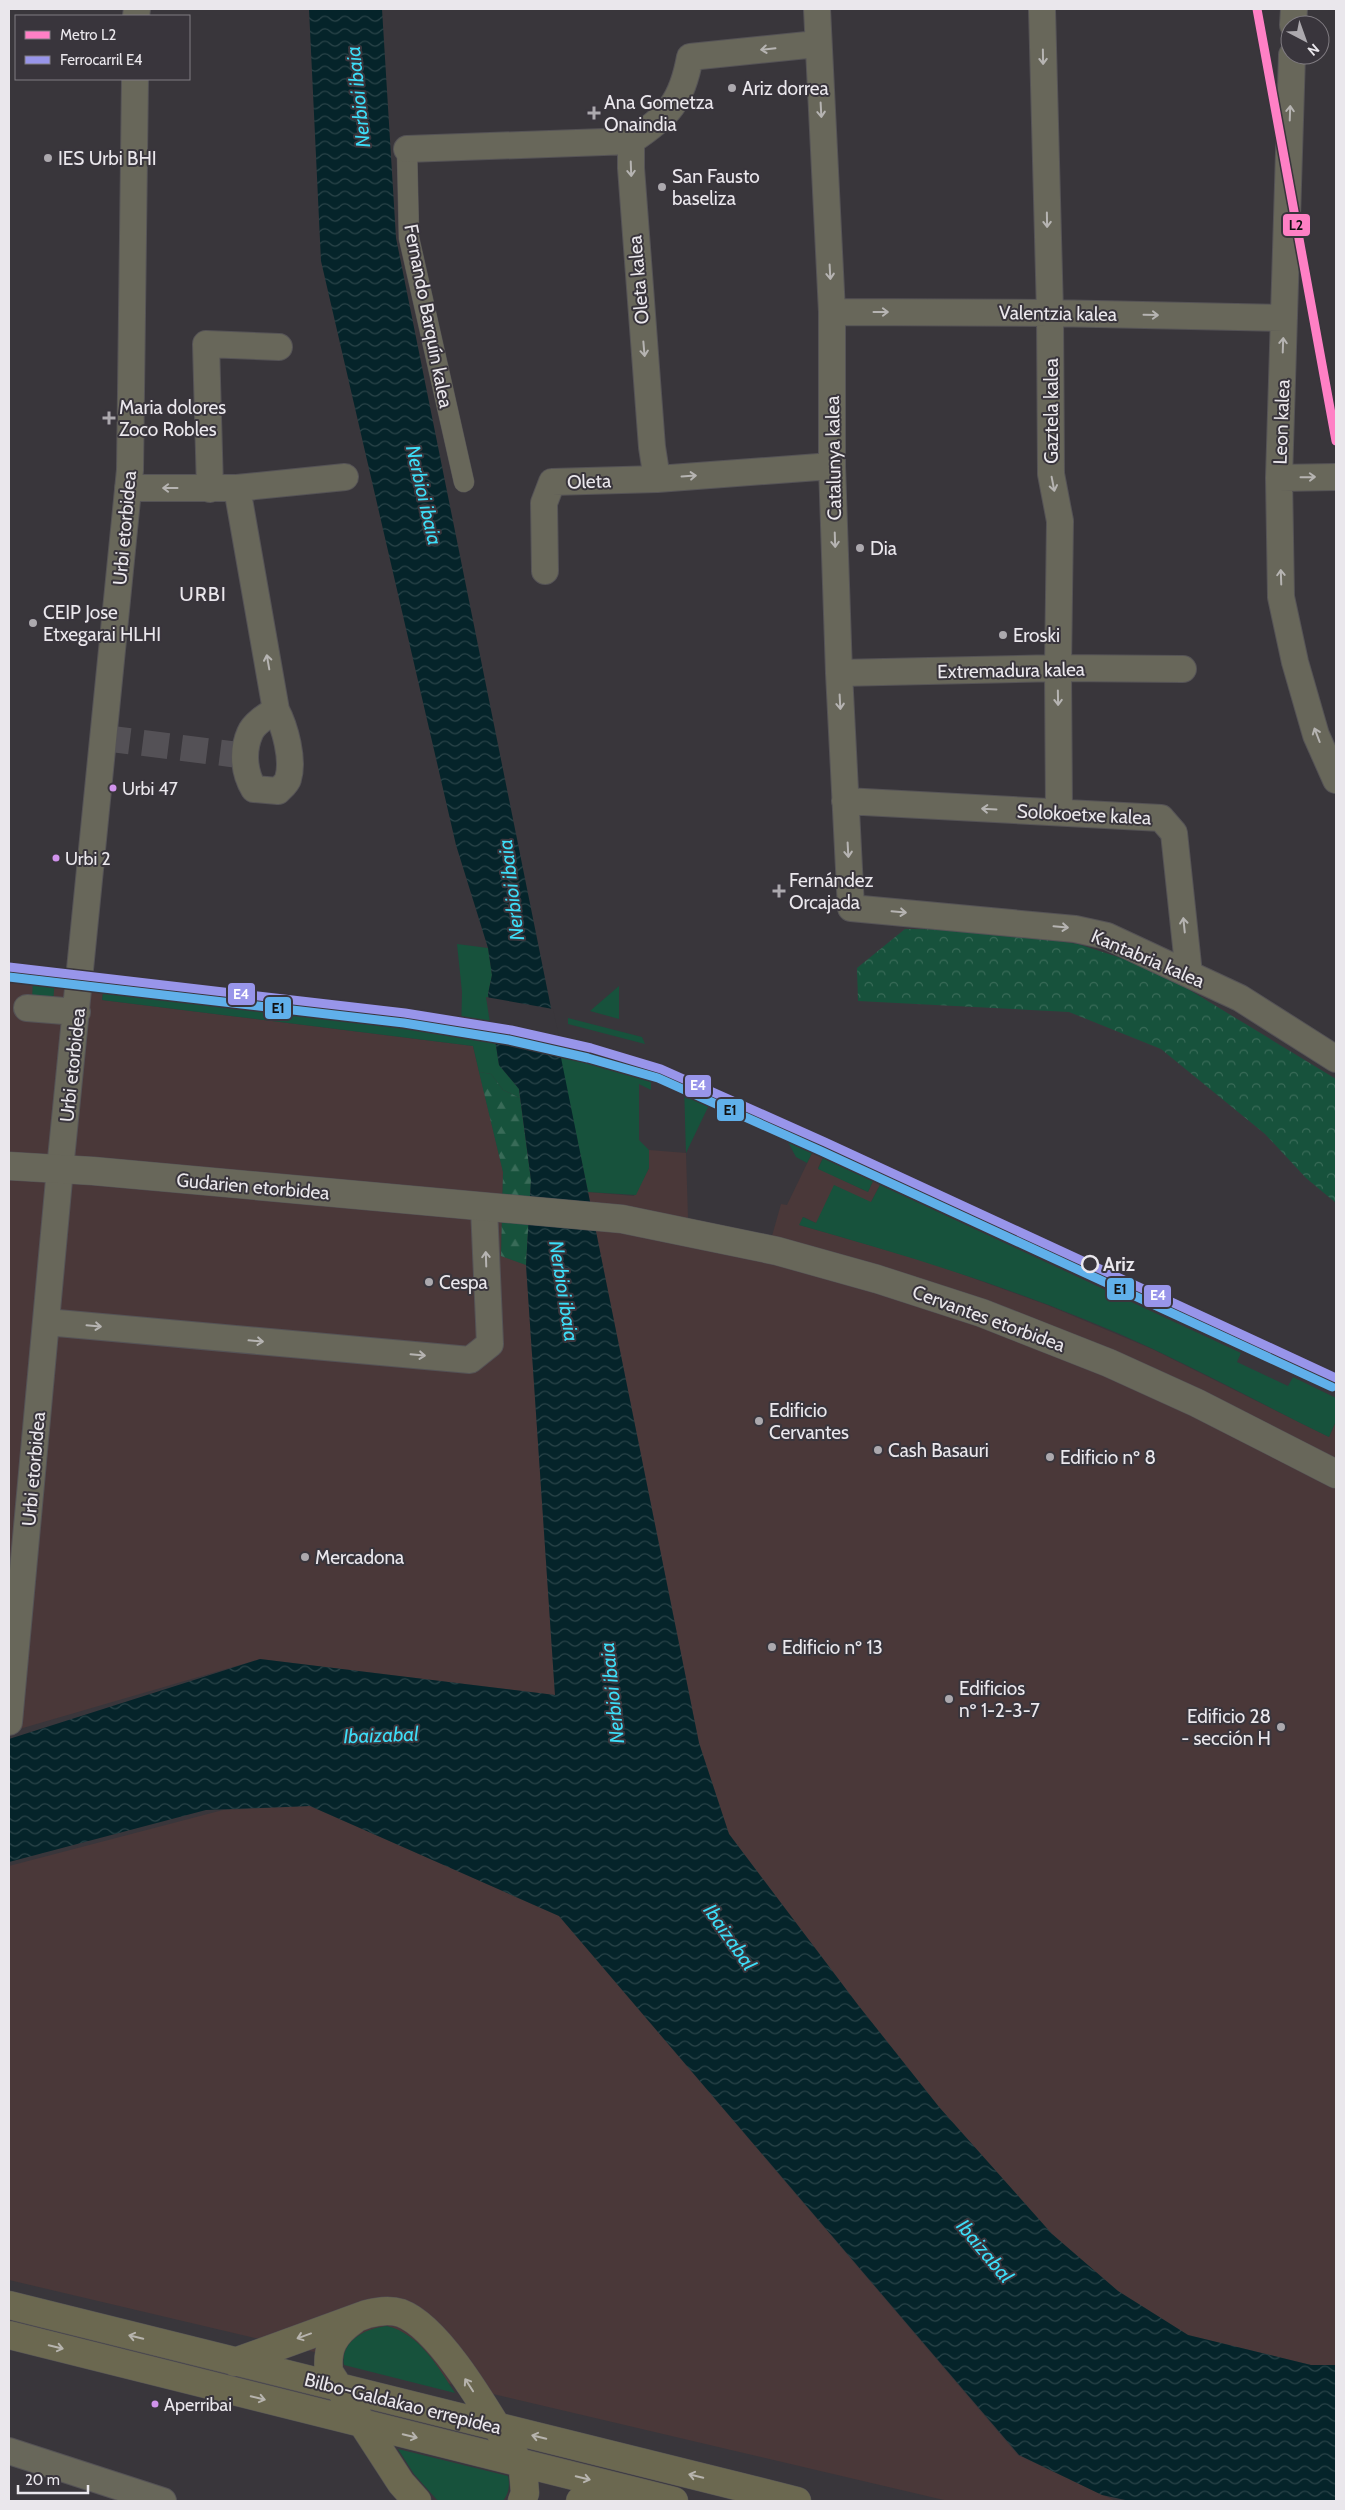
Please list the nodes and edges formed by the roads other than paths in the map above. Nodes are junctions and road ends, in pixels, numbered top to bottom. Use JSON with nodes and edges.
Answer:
{"nodes":[{"id":1,"x":817,"y":9,"type":"edge"},
{"id":2,"x":1042,"y":9,"type":"edge"},
{"id":3,"x":817,"y":44,"type":"junction"},
{"id":4,"x":1292,"y":65,"type":"edge"},
{"id":5,"x":135,"y":80,"type":"edge"},
{"id":6,"x":631,"y":141,"type":"junction"},
{"id":7,"x":408,"y":149,"type":"joint"},
{"id":8,"x":832,"y":312,"type":"junction"},
{"id":9,"x":1050,"y":313,"type":"junction"},
{"id":10,"x":1284,"y":318,"type":"junction"},
{"id":11,"x":279,"y":347,"type":"dead end"},
{"id":12,"x":832,"y":466,"type":"junction"},
{"id":13,"x":346,"y":477,"type":"dead end"},
{"id":14,"x":1336,"y":477,"type":"edge"},
{"id":15,"x":1279,"y":478,"type":"junction"},
{"id":16,"x":657,"y":479,"type":"junction"},
{"id":17,"x":464,"y":482,"type":"dead end"},
{"id":18,"x":128,"y":488,"type":"junction"},
{"id":19,"x":236,"y":488,"type":"junction"},
{"id":20,"x":210,"y":489,"type":"junction"},
{"id":21,"x":544,"y":571,"type":"dead end"},
{"id":22,"x":1058,"y":668,"type":"junction"},
{"id":23,"x":1183,"y":669,"type":"dead end"},
{"id":24,"x":839,"y":673,"type":"junction"},
{"id":25,"x":276,"y":710,"type":"dead end"},
{"id":26,"x":1336,"y":780,"type":"edge"},
{"id":27,"x":845,"y":801,"type":"junction"},
{"id":28,"x":1059,"y":812,"type":"junction"},
{"id":29,"x":851,"y":908,"type":"joint"},
{"id":30,"x":1189,"y":974,"type":"junction"},
{"id":31,"x":27,"y":1008,"type":"dead end"},
{"id":32,"x":77,"y":1012,"type":"junction"},
{"id":33,"x":1336,"y":1059,"type":"edge"},
{"id":34,"x":9,"y":1166,"type":"edge"},
{"id":35,"x":60,"y":1170,"type":"junction"},
{"id":36,"x":491,"y":1208,"type":"junction"},
{"id":37,"x":622,"y":1219,"type":"joint"},
{"id":38,"x":46,"y":1322,"type":"junction"},
{"id":39,"x":1336,"y":1474,"type":"edge"},
{"id":40,"x":10,"y":1711,"type":"edge"},
{"id":41,"x":9,"y":2305,"type":"edge"},
{"id":42,"x":367,"y":2314,"type":"junction"},
{"id":43,"x":9,"y":2335,"type":"edge"},
{"id":44,"x":235,"y":2362,"type":"junction"},
{"id":45,"x":340,"y":2388,"type":"junction"},
{"id":46,"x":363,"y":2424,"type":"junction"},
{"id":47,"x":495,"y":2426,"type":"junction"},
{"id":48,"x":9,"y":2451,"type":"edge"},
{"id":49,"x":518,"y":2462,"type":"junction"},
{"id":50,"x":639,"y":2493,"type":"junction"},
{"id":51,"x":163,"y":2501,"type":"edge"},
{"id":52,"x":417,"y":2501,"type":"edge"},
{"id":53,"x":522,"y":2501,"type":"edge"},
{"id":54,"x":580,"y":2501,"type":"edge"},
{"id":55,"x":674,"y":2501,"type":"edge"},
{"id":56,"x":797,"y":2501,"type":"edge"}],
"edges":[{"from":1,"to":3,"type":"street","name":"Catalunya kalea"},
{"from":2,"to":9,"type":"street","name":"Gaztela kalea","one_way":true},
{"from":3,"to":6,"type":"street","one_way":true},
{"from":3,"to":8,"type":"street","name":"Catalunya kalea","one_way":true},
{"from":10,"to":4,"type":"street","name":"Leon kalea","one_way":true},
{"from":5,"to":18,"type":"street","name":"Urbi etorbidea"},
{"from":6,"to":7,"type":"street"},
{"from":6,"to":16,"type":"street","name":"Oleta kalea","one_way":true},
{"from":7,"to":17,"type":"street","name":"Fernando Barquín kalea"},
{"from":8,"to":9,"type":"street","name":"Valentzia kalea","one_way":true},
{"from":8,"to":12,"type":"street","name":"Catalunya kalea"},
{"from":9,"to":10,"type":"street","name":"Valentzia kalea","one_way":true},
{"from":9,"to":22,"type":"street","name":"Gaztela kalea","one_way":true},
{"from":15,"to":10,"type":"street","name":"Leon kalea","one_way":true},
{"from":11,"to":20,"type":"street"},
{"from":16,"to":12,"type":"street","one_way":true},
{"from":12,"to":24,"type":"street","name":"Catalunya kalea","one_way":true},
{"from":13,"to":19,"type":"street"},
{"from":15,"to":14,"type":"street","one_way":true},
{"from":26,"to":15,"type":"street","name":"Leon kalea","one_way":true},
{"from":16,"to":21,"type":"street","name":"Oleta"},
{"from":20,"to":18,"type":"street","one_way":true},
{"from":18,"to":32,"type":"street","name":"Urbi etorbidea"},
{"from":19,"to":20,"type":"street"},
{"from":25,"to":19,"type":"street","one_way":true},
{"from":22,"to":23,"type":"street","name":"Extremadura kalea"},
{"from":22,"to":24,"type":"street","name":"Extremadura kalea"},
{"from":22,"to":28,"type":"street","name":"Gaztela kalea","one_way":true},
{"from":24,"to":27,"type":"street","name":"Catalunya kalea","one_way":true},
{"from":28,"to":27,"type":"street","name":"Solokoetxe kalea","one_way":true},
{"from":27,"to":29,"type":"street","name":"Catalunya kalea","one_way":true},
{"from":30,"to":28,"type":"street","name":"Solokoetxe kalea","one_way":true},
{"from":29,"to":30,"type":"street","name":"Kantabria kalea","one_way":true},
{"from":30,"to":33,"type":"street","name":"Kantabria kalea"},
{"from":31,"to":32,"type":"street"},
{"from":32,"to":35,"type":"street","name":"Urbi etorbidea"},
{"from":34,"to":35,"type":"street","name":"Gudarien etorbidea"},
{"from":35,"to":36,"type":"street","name":"Gudarien etorbidea"},
{"from":35,"to":38,"type":"street","name":"Urbi etorbidea"},
{"from":36,"to":37,"type":"street","name":"Gudarien etorbidea"},
{"from":38,"to":36,"type":"street","one_way":true},
{"from":37,"to":39,"type":"street","name":"Cervantes etorbidea"},
{"from":38,"to":40,"type":"street","name":"Urbi etorbidea"},
{"from":44,"to":41,"type":"highway","name":"Bilbo-Galdakao errepidea","one_way":true},
{"from":42,"to":44,"type":"highway","one_way":true},
{"from":42,"to":45,"type":"highway"},
{"from":47,"to":42,"type":"highway","one_way":true},
{"from":43,"to":46,"type":"highway","name":"Bilbo-Galdakao errepidea","one_way":true},
{"from":44,"to":45,"type":"highway","name":"Bilbo-Galdakao errepidea"},
{"from":45,"to":46,"type":"highway"},
{"from":45,"to":47,"type":"highway","name":"Bilbo-Galdakao errepidea"},
{"from":46,"to":49,"type":"highway","name":"Bilbo-Galdakao errepidea","one_way":true},
{"from":46,"to":52,"type":"highway"},
{"from":47,"to":49,"type":"highway"},
{"from":56,"to":47,"type":"highway","name":"Bilbo-Galdakao errepidea","one_way":true},
{"from":48,"to":51,"type":"street"},
{"from":49,"to":50,"type":"highway","name":"Bilbo-Galdakao errepidea","one_way":true},
{"from":49,"to":53,"type":"highway"},
{"from":50,"to":54,"type":"highway"},
{"from":50,"to":55,"type":"highway","name":"Bilbo-Galdakao errepidea"}]}
